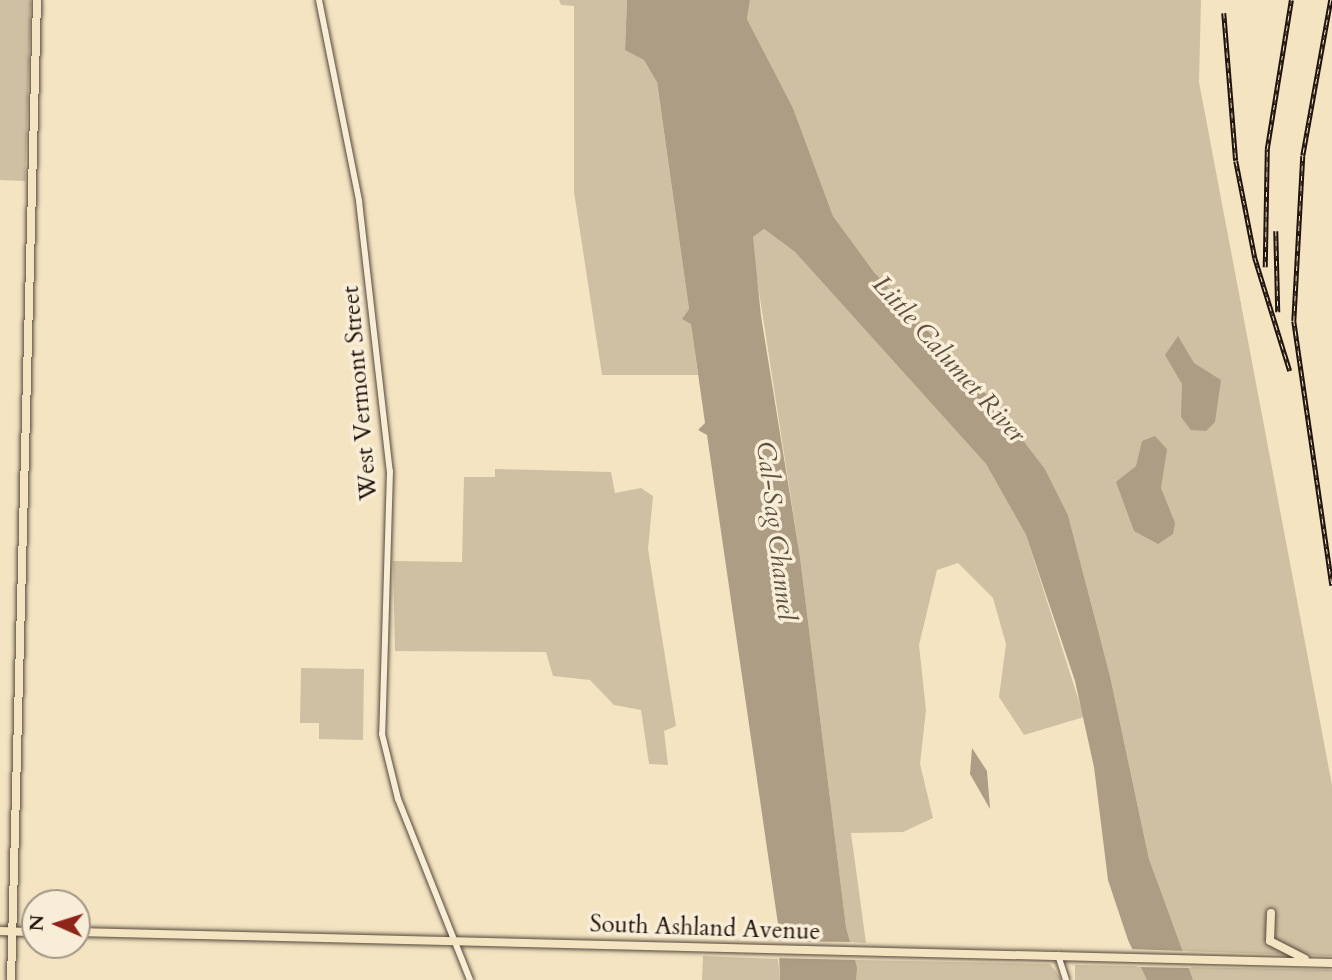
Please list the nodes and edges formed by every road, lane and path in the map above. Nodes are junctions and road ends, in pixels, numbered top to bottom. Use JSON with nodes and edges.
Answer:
{"nodes":[{"id":1,"x":37,"y":0,"type":"edge"},
{"id":2,"x":319,"y":0,"type":"edge"},
{"id":3,"x":1271,"y":913,"type":"dead end"},
{"id":4,"x":0,"y":931,"type":"edge"},
{"id":5,"x":12,"y":931,"type":"junction"},
{"id":6,"x":21,"y":931,"type":"edge"},
{"id":7,"x":91,"y":932,"type":"edge"},
{"id":8,"x":456,"y":941,"type":"junction"},
{"id":9,"x":1058,"y":955,"type":"junction"},
{"id":10,"x":1318,"y":962,"type":"junction"},
{"id":11,"x":1332,"y":963,"type":"edge"},
{"id":12,"x":11,"y":980,"type":"edge"},
{"id":13,"x":470,"y":980,"type":"edge"},
{"id":14,"x":1066,"y":980,"type":"edge"}],
"edges":[{"from":1,"to":5,"type":"main road"},
{"from":2,"to":8,"type":"street","name":"West Vermont Street"},
{"from":3,"to":10,"type":"main road"},
{"from":4,"to":5,"type":"main road"},
{"from":5,"to":6,"type":"main road"},
{"from":5,"to":12,"type":"main road"},
{"from":7,"to":8,"type":"main road","name":"South Ashland Avenue"},
{"from":8,"to":9,"type":"main road","name":"South Ashland Avenue"},
{"from":8,"to":13,"type":"street","name":"West Vermont Street"},
{"from":9,"to":10,"type":"main road","name":"South Ashland Avenue"},
{"from":9,"to":14,"type":"street"},
{"from":10,"to":11,"type":"main road","name":"South Ashland Avenue"}]}
